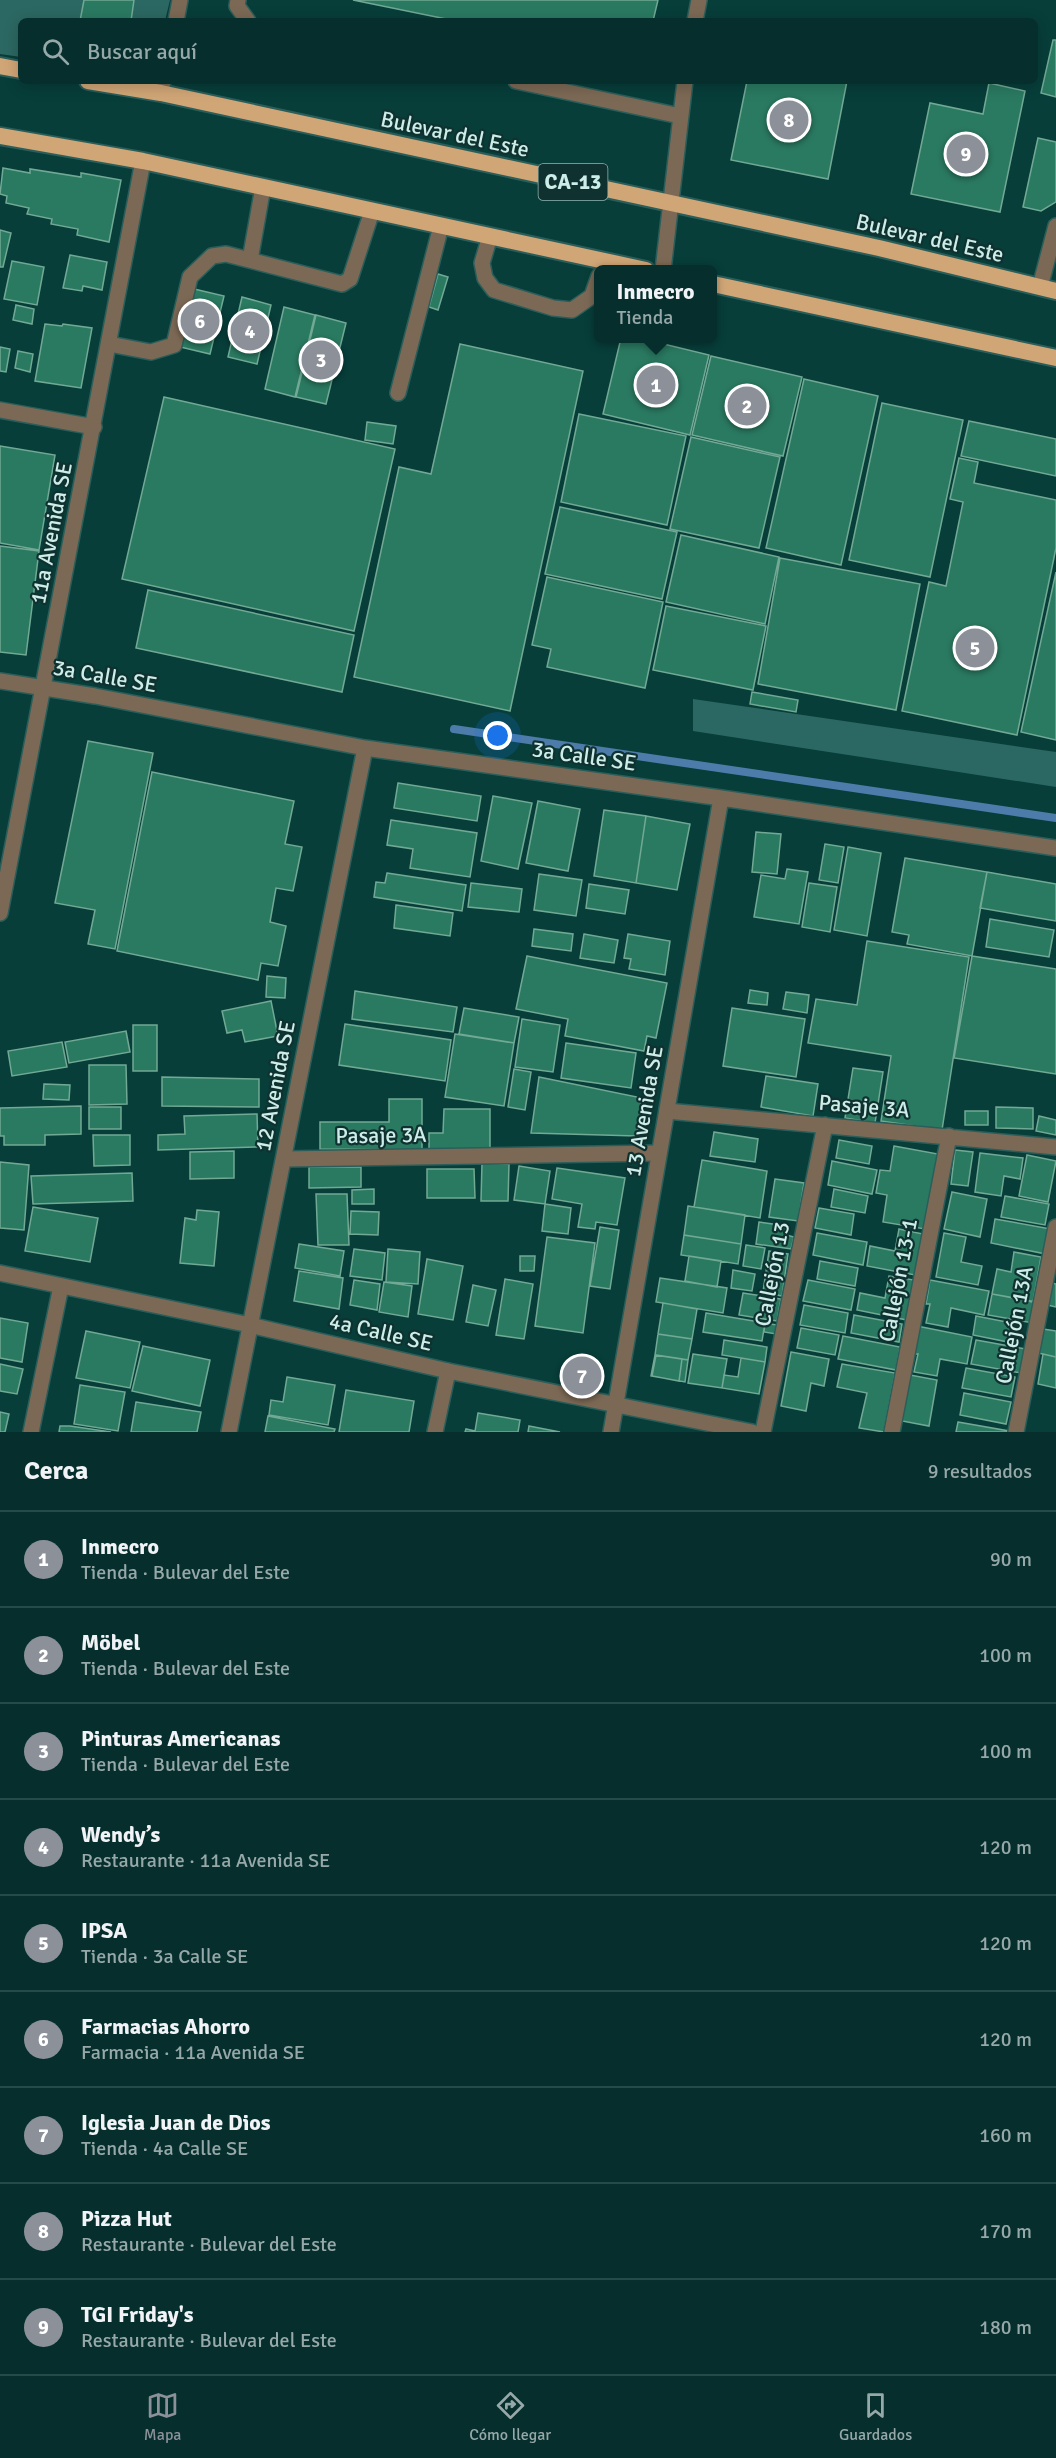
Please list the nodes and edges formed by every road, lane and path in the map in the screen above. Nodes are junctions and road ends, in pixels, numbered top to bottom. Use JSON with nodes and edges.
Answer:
{"nodes":[{"id":1,"x":180,"y":0,"type":"edge"},
{"id":2,"x":238,"y":0,"type":"edge"},
{"id":3,"x":699,"y":0,"type":"edge"},
{"id":4,"x":177,"y":18,"type":"edge"},
{"id":5,"x":246,"y":18,"type":"edge"},
{"id":6,"x":696,"y":18,"type":"edge"},
{"id":7,"x":0,"y":66,"type":"edge"},
{"id":8,"x":18,"y":69,"type":"edge"},
{"id":9,"x":125,"y":84,"type":"edge"},
{"id":10,"x":530,"y":84,"type":"edge"},
{"id":11,"x":685,"y":84,"type":"edge"},
{"id":12,"x":162,"y":87,"type":"edge"},
{"id":13,"x":680,"y":116,"type":"junction"},
{"id":14,"x":0,"y":136,"type":"edge"},
{"id":15,"x":143,"y":161,"type":"junction"},
{"id":16,"x":262,"y":187,"type":"junction"},
{"id":17,"x":671,"y":204,"type":"junction"},
{"id":18,"x":372,"y":211,"type":"junction"},
{"id":19,"x":441,"y":226,"type":"junction"},
{"id":20,"x":1056,"y":226,"type":"edge"},
{"id":21,"x":490,"y":236,"type":"junction"},
{"id":22,"x":250,"y":260,"type":"junction"},
{"id":23,"x":664,"y":265,"type":"edge"},
{"id":24,"x":594,"y":267,"type":"edge"},
{"id":25,"x":717,"y":285,"type":"edge"},
{"id":26,"x":1048,"y":289,"type":"edge"},
{"id":27,"x":594,"y":290,"type":"edge"},
{"id":28,"x":109,"y":344,"type":"junction"},
{"id":29,"x":1056,"y":358,"type":"edge"},
{"id":30,"x":398,"y":393,"type":"dead end"},
{"id":31,"x":0,"y":410,"type":"edge"},
{"id":32,"x":94,"y":427,"type":"junction"},
{"id":33,"x":0,"y":681,"type":"edge"},
{"id":34,"x":44,"y":688,"type":"junction"},
{"id":35,"x":365,"y":748,"type":"junction"},
{"id":36,"x":721,"y":798,"type":"junction"},
{"id":37,"x":1056,"y":848,"type":"edge"},
{"id":38,"x":0,"y":913,"type":"edge"},
{"id":39,"x":667,"y":1112,"type":"junction"},
{"id":40,"x":825,"y":1125,"type":"junction"},
{"id":41,"x":949,"y":1136,"type":"junction"},
{"id":42,"x":1056,"y":1147,"type":"edge"},
{"id":43,"x":660,"y":1153,"type":"junction"},
{"id":44,"x":284,"y":1159,"type":"junction"},
{"id":45,"x":1056,"y":1227,"type":"edge"},
{"id":46,"x":0,"y":1273,"type":"edge"},
{"id":47,"x":61,"y":1286,"type":"junction"},
{"id":48,"x":250,"y":1325,"type":"junction"},
{"id":49,"x":448,"y":1371,"type":"junction"},
{"id":50,"x":616,"y":1404,"type":"junction"},
{"id":51,"x":31,"y":1432,"type":"edge"},
{"id":52,"x":229,"y":1432,"type":"edge"},
{"id":53,"x":435,"y":1432,"type":"edge"},
{"id":54,"x":611,"y":1432,"type":"edge"},
{"id":55,"x":752,"y":1432,"type":"edge"},
{"id":56,"x":763,"y":1432,"type":"edge"},
{"id":57,"x":892,"y":1432,"type":"edge"},
{"id":58,"x":1016,"y":1432,"type":"edge"}],
"edges":[{"from":1,"to":4,"type":"street"},
{"from":2,"to":5,"type":"street"},
{"from":3,"to":6,"type":"street"},
{"from":7,"to":8,"type":"highway"},
{"from":9,"to":12,"type":"highway","name":"Bulevar del Este","number":"CA-13"},
{"from":10,"to":13,"type":"street"},
{"from":11,"to":13,"type":"street"},
{"from":12,"to":17,"type":"highway","name":"Bulevar del Este","number":"CA-13"},
{"from":13,"to":17,"type":"street"},
{"from":14,"to":15,"type":"highway"},
{"from":15,"to":16,"type":"highway"},
{"from":15,"to":28,"type":"street","name":"11a Avenida SE"},
{"from":16,"to":18,"type":"highway"},
{"from":16,"to":22,"type":"street"},
{"from":17,"to":23,"type":"street"},
{"from":17,"to":26,"type":"highway","name":"Bulevar del Este","number":"CA-13"},
{"from":18,"to":19,"type":"highway"},
{"from":18,"to":22,"type":"street"},
{"from":19,"to":21,"type":"highway"},
{"from":19,"to":30,"type":"street"},
{"from":20,"to":26,"type":"street"},
{"from":21,"to":24,"type":"highway"},
{"from":21,"to":27,"type":"street"},
{"from":22,"to":28,"type":"street"},
{"from":25,"to":29,"type":"highway"},
{"from":28,"to":32,"type":"street","name":"11a Avenida SE"},
{"from":31,"to":32,"type":"street"},
{"from":32,"to":34,"type":"street","name":"11a Avenida SE"},
{"from":33,"to":34,"type":"street","name":"3a Calle SE"},
{"from":34,"to":35,"type":"street","name":"3a Calle SE"},
{"from":34,"to":38,"type":"street","name":"11a Avenida SE"},
{"from":35,"to":36,"type":"street","name":"3a Calle SE"},
{"from":35,"to":44,"type":"street","name":"12 Avenida SE"},
{"from":36,"to":37,"type":"street","name":"3a Calle SE"},
{"from":36,"to":39,"type":"street","name":"13 Avenida SE"},
{"from":39,"to":40,"type":"street","name":"Pasaje 3A"},
{"from":39,"to":43,"type":"street","name":"13 Avenida SE"},
{"from":40,"to":41,"type":"street","name":"Pasaje 3A"},
{"from":40,"to":56,"type":"street","name":"Callejón 13"},
{"from":41,"to":42,"type":"street","name":"Pasaje 3A"},
{"from":41,"to":57,"type":"street","name":"Callejón 13-1"},
{"from":43,"to":44,"type":"street","name":"Pasaje 3A"},
{"from":43,"to":50,"type":"street","name":"13 Avenida SE"},
{"from":44,"to":48,"type":"street","name":"12 Avenida SE"},
{"from":45,"to":58,"type":"street","name":"Callejón 13A"},
{"from":46,"to":47,"type":"street","name":"4a Calle SE"},
{"from":47,"to":48,"type":"street","name":"4a Calle SE"},
{"from":47,"to":51,"type":"street"},
{"from":48,"to":49,"type":"street","name":"4a Calle SE"},
{"from":48,"to":52,"type":"street","name":"12 Avenida SE"},
{"from":49,"to":50,"type":"street","name":"4a Calle SE"},
{"from":49,"to":53,"type":"street"},
{"from":50,"to":54,"type":"street","name":"13 Avenida SE"},
{"from":50,"to":55,"type":"street","name":"4a Calle SE"}]}
